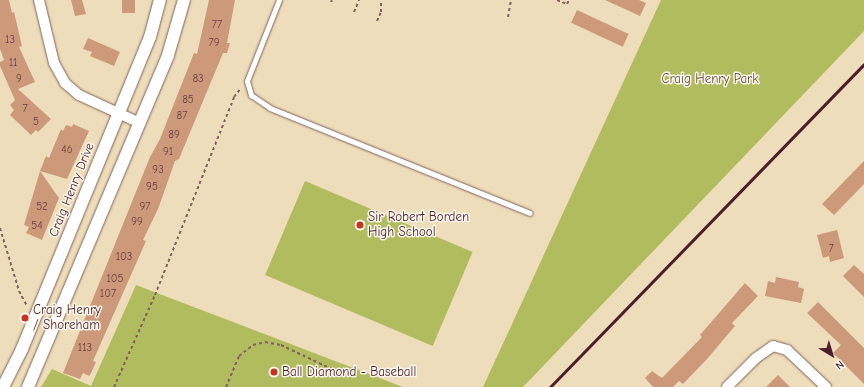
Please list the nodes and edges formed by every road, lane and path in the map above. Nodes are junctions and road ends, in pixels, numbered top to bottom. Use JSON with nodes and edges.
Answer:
{"nodes":[{"id":1,"x":39,"y":0,"type":"edge"},
{"id":2,"x":160,"y":0,"type":"edge"},
{"id":3,"x":184,"y":0,"type":"edge"},
{"id":4,"x":279,"y":0,"type":"edge"},
{"id":5,"x":360,"y":0,"type":"edge"},
{"id":6,"x":381,"y":0,"type":"edge"},
{"id":7,"x":511,"y":0,"type":"edge"},
{"id":8,"x":557,"y":0,"type":"edge"},
{"id":9,"x":569,"y":0,"type":"edge"},
{"id":10,"x":354,"y":12,"type":"dead end"},
{"id":11,"x":508,"y":17,"type":"dead end"},
{"id":12,"x":377,"y":21,"type":"dead end"},
{"id":13,"x":247,"y":81,"type":"junction"},
{"id":14,"x":119,"y":114,"type":"junction"},
{"id":15,"x":140,"y":123,"type":"junction"},
{"id":16,"x":530,"y":213,"type":"dead end"},
{"id":17,"x":0,"y":228,"type":"edge"},
{"id":18,"x":36,"y":315,"type":"junction"},
{"id":19,"x":340,"y":373,"type":"dead end"},
{"id":20,"x":3,"y":387,"type":"edge"},
{"id":21,"x":28,"y":387,"type":"edge"},
{"id":22,"x":114,"y":387,"type":"edge"},
{"id":23,"x":226,"y":387,"type":"edge"},
{"id":24,"x":727,"y":387,"type":"edge"},
{"id":25,"x":826,"y":387,"type":"edge"}],
"edges":[{"from":1,"to":14,"type":"street"},
{"from":2,"to":14,"type":"street","name":"Craig Henry Drive"},
{"from":3,"to":15,"type":"street"},
{"from":4,"to":13,"type":"lane"},
{"from":5,"to":10,"type":"path"},
{"from":6,"to":12,"type":"path"},
{"from":7,"to":11,"type":"path"},
{"from":8,"to":9,"type":"path"},
{"from":13,"to":16,"type":"lane"},
{"from":13,"to":22,"type":"path"},
{"from":14,"to":15,"type":"street"},
{"from":14,"to":18,"type":"street","name":"Craig Henry Drive"},
{"from":15,"to":21,"type":"street"},
{"from":17,"to":18,"type":"path"},
{"from":18,"to":20,"type":"street","name":"Craig Henry Drive"},
{"from":19,"to":23,"type":"path"},
{"from":24,"to":25,"type":"street"}]}
